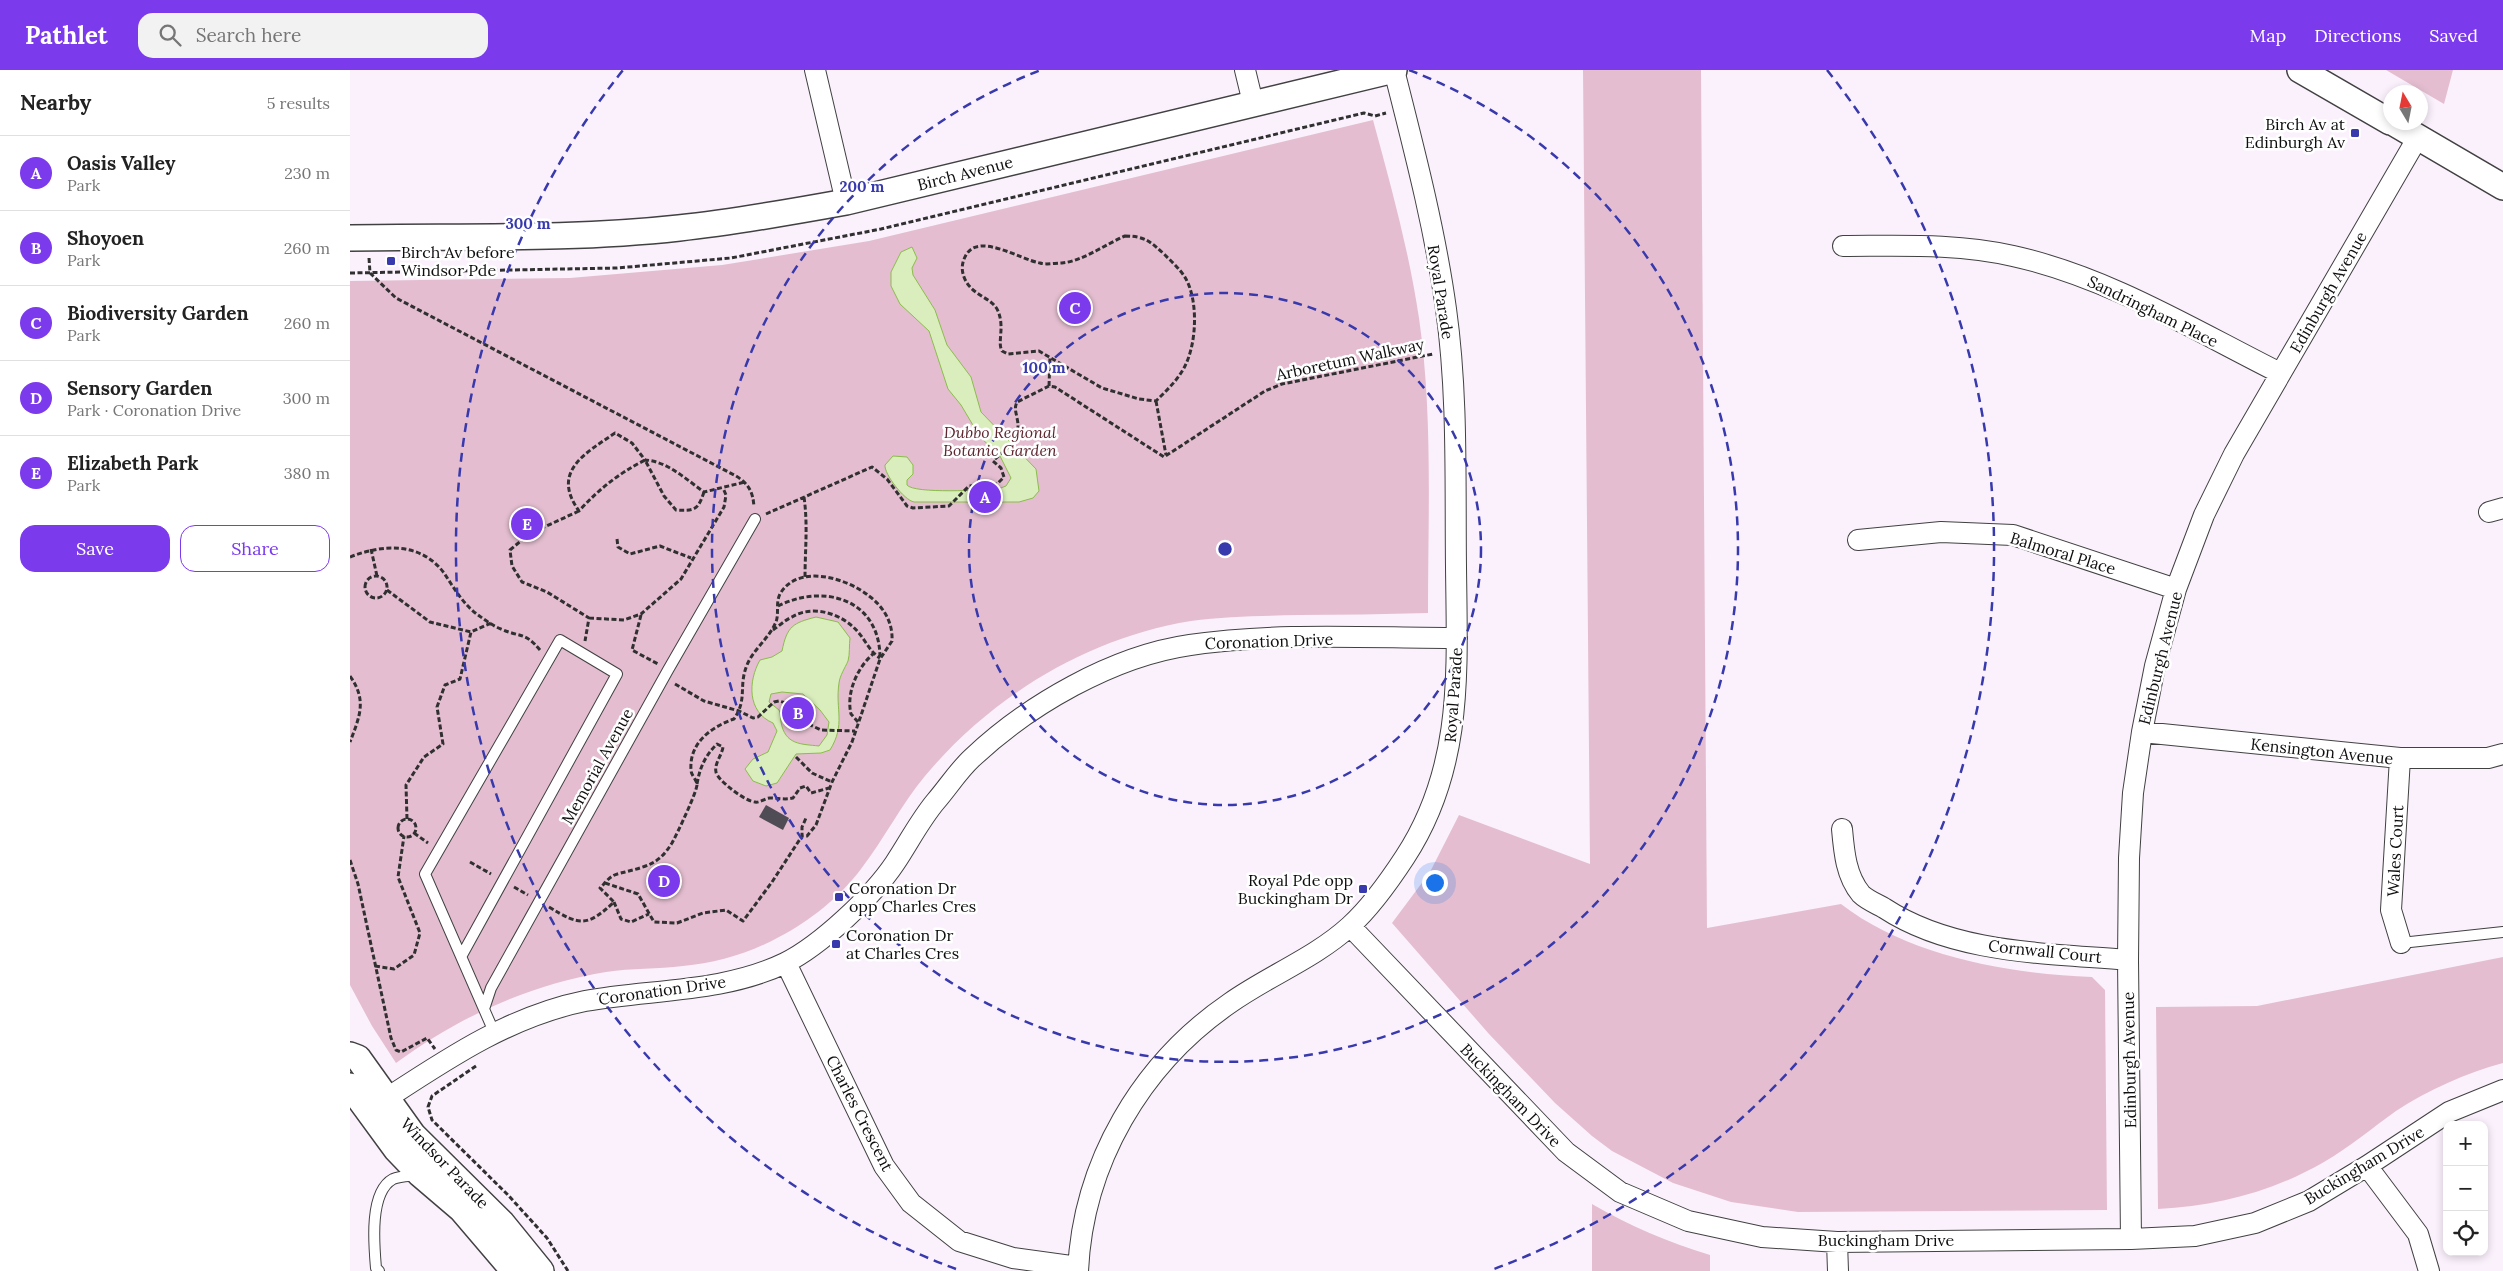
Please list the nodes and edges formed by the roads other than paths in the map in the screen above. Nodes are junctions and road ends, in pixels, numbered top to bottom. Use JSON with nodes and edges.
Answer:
{"nodes":[{"id":1,"x":815,"y":70,"type":"edge"},
{"id":2,"x":1245,"y":70,"type":"edge"},
{"id":3,"x":1394,"y":70,"type":"edge"},
{"id":4,"x":2300,"y":70,"type":"edge"},
{"id":5,"x":1253,"y":103,"type":"junction"},
{"id":6,"x":2383,"y":117,"type":"edge"},
{"id":7,"x":2405,"y":130,"type":"edge"},
{"id":8,"x":2418,"y":137,"type":"junction"},
{"id":9,"x":2503,"y":186,"type":"edge"},
{"id":10,"x":846,"y":202,"type":"junction"},
{"id":11,"x":359,"y":238,"type":"edge"},
{"id":12,"x":1842,"y":246,"type":"dead end"},
{"id":13,"x":2280,"y":373,"type":"junction"},
{"id":14,"x":755,"y":519,"type":"road end"},
{"id":15,"x":1858,"y":540,"type":"dead end"},
{"id":16,"x":2176,"y":589,"type":"junction"},
{"id":17,"x":1457,"y":638,"type":"junction"},
{"id":18,"x":2142,"y":732,"type":"junction"},
{"id":19,"x":2503,"y":754,"type":"edge"},
{"id":20,"x":2400,"y":758,"type":"junction"},
{"id":21,"x":1842,"y":829,"type":"dead end"},
{"id":22,"x":1350,"y":926,"type":"junction"},
{"id":23,"x":2503,"y":932,"type":"edge"},
{"id":24,"x":2401,"y":943,"type":"joint"},
{"id":25,"x":462,"y":955,"type":"junction"},
{"id":26,"x":2128,"y":960,"type":"junction"},
{"id":27,"x":786,"y":963,"type":"junction"},
{"id":28,"x":484,"y":1009,"type":"junction"},
{"id":29,"x":494,"y":1032,"type":"junction"},
{"id":30,"x":350,"y":1054,"type":"edge"},
{"id":31,"x":350,"y":1086,"type":"edge"},
{"id":32,"x":2503,"y":1090,"type":"edge"},
{"id":33,"x":377,"y":1105,"type":"junction"},
{"id":34,"x":2367,"y":1166,"type":"junction"},
{"id":35,"x":420,"y":1174,"type":"junction"},
{"id":36,"x":2131,"y":1239,"type":"junction"},
{"id":37,"x":1837,"y":1242,"type":"junction"},
{"id":38,"x":1078,"y":1269,"type":"edge"},
{"id":39,"x":379,"y":1271,"type":"edge"},
{"id":40,"x":514,"y":1271,"type":"edge"},
{"id":41,"x":541,"y":1271,"type":"edge"},
{"id":42,"x":1838,"y":1271,"type":"edge"},
{"id":43,"x":2429,"y":1271,"type":"edge"}],
"edges":[{"from":1,"to":10,"type":"street"},
{"from":2,"to":5,"type":"street"},
{"from":3,"to":5,"type":"street","name":"Birch Avenue"},
{"from":3,"to":17,"type":"street","name":"Royal Parade"},
{"from":4,"to":6,"type":"street"},
{"from":5,"to":10,"type":"street","name":"Birch Avenue"},
{"from":7,"to":8,"type":"street"},
{"from":8,"to":9,"type":"street"},
{"from":8,"to":13,"type":"street","name":"Edinburgh Avenue"},
{"from":10,"to":11,"type":"street","name":"Birch Avenue"},
{"from":12,"to":13,"type":"street","name":"Sandringham Place"},
{"from":13,"to":16,"type":"street","name":"Edinburgh Avenue"},
{"from":14,"to":28,"type":"lane","name":"Memorial Avenue"},
{"from":15,"to":16,"type":"street","name":"Balmoral Place"},
{"from":16,"to":18,"type":"street","name":"Edinburgh Avenue"},
{"from":17,"to":22,"type":"street","name":"Royal Parade"},
{"from":17,"to":27,"type":"street","name":"Coronation Drive"},
{"from":18,"to":20,"type":"street","name":"Kensington Avenue"},
{"from":18,"to":26,"type":"street","name":"Edinburgh Avenue"},
{"from":19,"to":20,"type":"street","name":"Kensington Avenue"},
{"from":20,"to":24,"type":"street","name":"Wales Court"},
{"from":21,"to":26,"type":"street","name":"Cornwall Court"},
{"from":22,"to":37,"type":"street","name":"Buckingham Drive"},
{"from":22,"to":38,"type":"street","name":"Royal Parade"},
{"from":23,"to":24,"type":"lane"},
{"from":25,"to":25,"type":"lane"},
{"from":25,"to":28,"type":"lane"},
{"from":26,"to":36,"type":"street","name":"Edinburgh Avenue"},
{"from":27,"to":29,"type":"street","name":"Coronation Drive"},
{"from":27,"to":38,"type":"street","name":"Charles Crescent"},
{"from":28,"to":29,"type":"lane"},
{"from":29,"to":33,"type":"street","name":"Coronation Drive"},
{"from":30,"to":33,"type":"street","name":"Windsor Parade"},
{"from":31,"to":33,"type":"street","name":"Windsor Parade"},
{"from":32,"to":34,"type":"street","name":"Buckingham Drive"},
{"from":33,"to":35,"type":"street","name":"Windsor Parade"},
{"from":33,"to":41,"type":"street","name":"Windsor Parade"},
{"from":34,"to":36,"type":"street","name":"Buckingham Drive"},
{"from":34,"to":43,"type":"street"},
{"from":35,"to":39,"type":"lane"},
{"from":35,"to":40,"type":"street","name":"Windsor Parade"},
{"from":36,"to":37,"type":"street","name":"Buckingham Drive"},
{"from":37,"to":42,"type":"street"}]}
